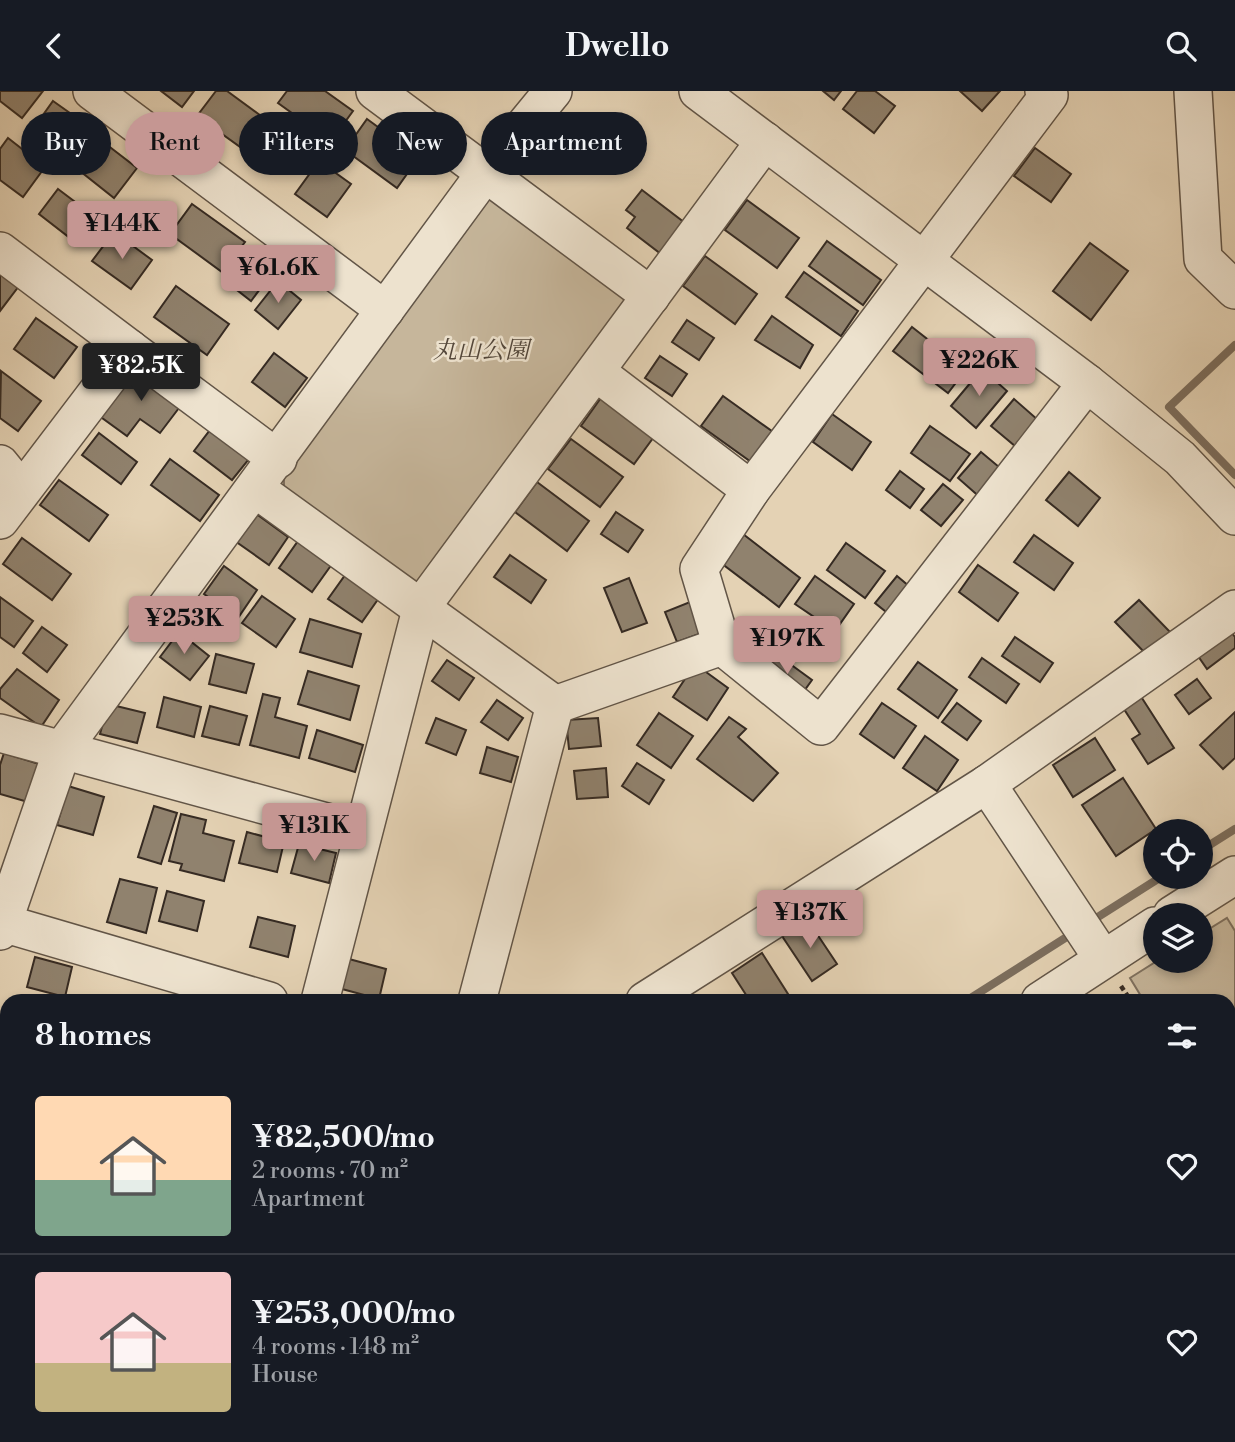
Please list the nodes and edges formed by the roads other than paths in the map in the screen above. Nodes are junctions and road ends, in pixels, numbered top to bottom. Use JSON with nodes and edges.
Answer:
{"nodes":[{"id":1,"x":92,"y":91,"type":"edge"},
{"id":2,"x":374,"y":91,"type":"edge"},
{"id":3,"x":552,"y":91,"type":"edge"},
{"id":4,"x":698,"y":91,"type":"edge"},
{"id":5,"x":1044,"y":91,"type":"edge"},
{"id":6,"x":1193,"y":91,"type":"edge"},
{"id":7,"x":535,"y":112,"type":"edge"},
{"id":8,"x":765,"y":141,"type":"junction"},
{"id":9,"x":481,"y":173,"type":"edge"},
{"id":10,"x":484,"y":175,"type":"joint"},
{"id":11,"x":0,"y":251,"type":"edge"},
{"id":12,"x":925,"y":260,"type":"junction"},
{"id":13,"x":1235,"y":290,"type":"edge"},
{"id":14,"x":651,"y":296,"type":"junction"},
{"id":15,"x":385,"y":310,"type":"junction"},
{"id":16,"x":130,"y":349,"type":"junction"},
{"id":17,"x":596,"y":372,"type":"junction"},
{"id":18,"x":1087,"y":383,"type":"junction"},
{"id":19,"x":278,"y":459,"type":"junction"},
{"id":20,"x":11,"y":477,"type":"edge"},
{"id":21,"x":256,"y":489,"type":"junction"},
{"id":22,"x":751,"y":490,"type":"junction"},
{"id":23,"x":1235,"y":516,"type":"edge"},
{"id":24,"x":0,"y":520,"type":"edge"},
{"id":25,"x":422,"y":606,"type":"junction"},
{"id":26,"x":1235,"y":609,"type":"edge"},
{"id":27,"x":722,"y":646,"type":"junction"},
{"id":28,"x":555,"y":705,"type":"junction"},
{"id":29,"x":0,"y":733,"type":"edge"},
{"id":30,"x":63,"y":748,"type":"junction"},
{"id":31,"x":987,"y":784,"type":"junction"},
{"id":32,"x":363,"y":832,"type":"junction"},
{"id":33,"x":1235,"y":875,"type":"edge"},
{"id":34,"x":1191,"y":903,"type":"edge"},
{"id":35,"x":4,"y":911,"type":"edge"},
{"id":36,"x":1143,"y":934,"type":"edge"},
{"id":37,"x":1103,"y":959,"type":"junction"},
{"id":38,"x":248,"y":994,"type":"edge"},
{"id":39,"x":322,"y":994,"type":"edge"},
{"id":40,"x":479,"y":994,"type":"edge"},
{"id":41,"x":656,"y":994,"type":"edge"},
{"id":42,"x":1050,"y":994,"type":"edge"}],
"edges":[{"from":1,"to":15,"type":"street"},
{"from":2,"to":9,"type":"street"},
{"from":3,"to":7,"type":"street"},
{"from":4,"to":8,"type":"street"},
{"from":5,"to":12,"type":"street"},
{"from":6,"to":13,"type":"street"},
{"from":8,"to":12,"type":"street"},
{"from":8,"to":14,"type":"street"},
{"from":10,"to":14,"type":"street"},
{"from":10,"to":15,"type":"street"},
{"from":11,"to":16,"type":"street"},
{"from":12,"to":18,"type":"street"},
{"from":12,"to":22,"type":"street"},
{"from":14,"to":17,"type":"street"},
{"from":15,"to":19,"type":"street"},
{"from":16,"to":19,"type":"street"},
{"from":16,"to":20,"type":"street"},
{"from":17,"to":22,"type":"street"},
{"from":17,"to":25,"type":"street"},
{"from":18,"to":23,"type":"street"},
{"from":18,"to":27,"type":"street"},
{"from":19,"to":21,"type":"street"},
{"from":20,"to":24,"type":"street"},
{"from":21,"to":25,"type":"street"},
{"from":21,"to":30,"type":"street"},
{"from":22,"to":27,"type":"street"},
{"from":25,"to":28,"type":"street"},
{"from":25,"to":32,"type":"street"},
{"from":26,"to":31,"type":"street"},
{"from":27,"to":28,"type":"street"},
{"from":28,"to":40,"type":"street"},
{"from":29,"to":30,"type":"street"},
{"from":30,"to":32,"type":"street"},
{"from":30,"to":35,"type":"street"},
{"from":31,"to":37,"type":"street"},
{"from":31,"to":41,"type":"street"},
{"from":32,"to":39,"type":"street"},
{"from":33,"to":34,"type":"street"},
{"from":35,"to":38,"type":"street"},
{"from":36,"to":37,"type":"street"},
{"from":37,"to":42,"type":"street"}]}
